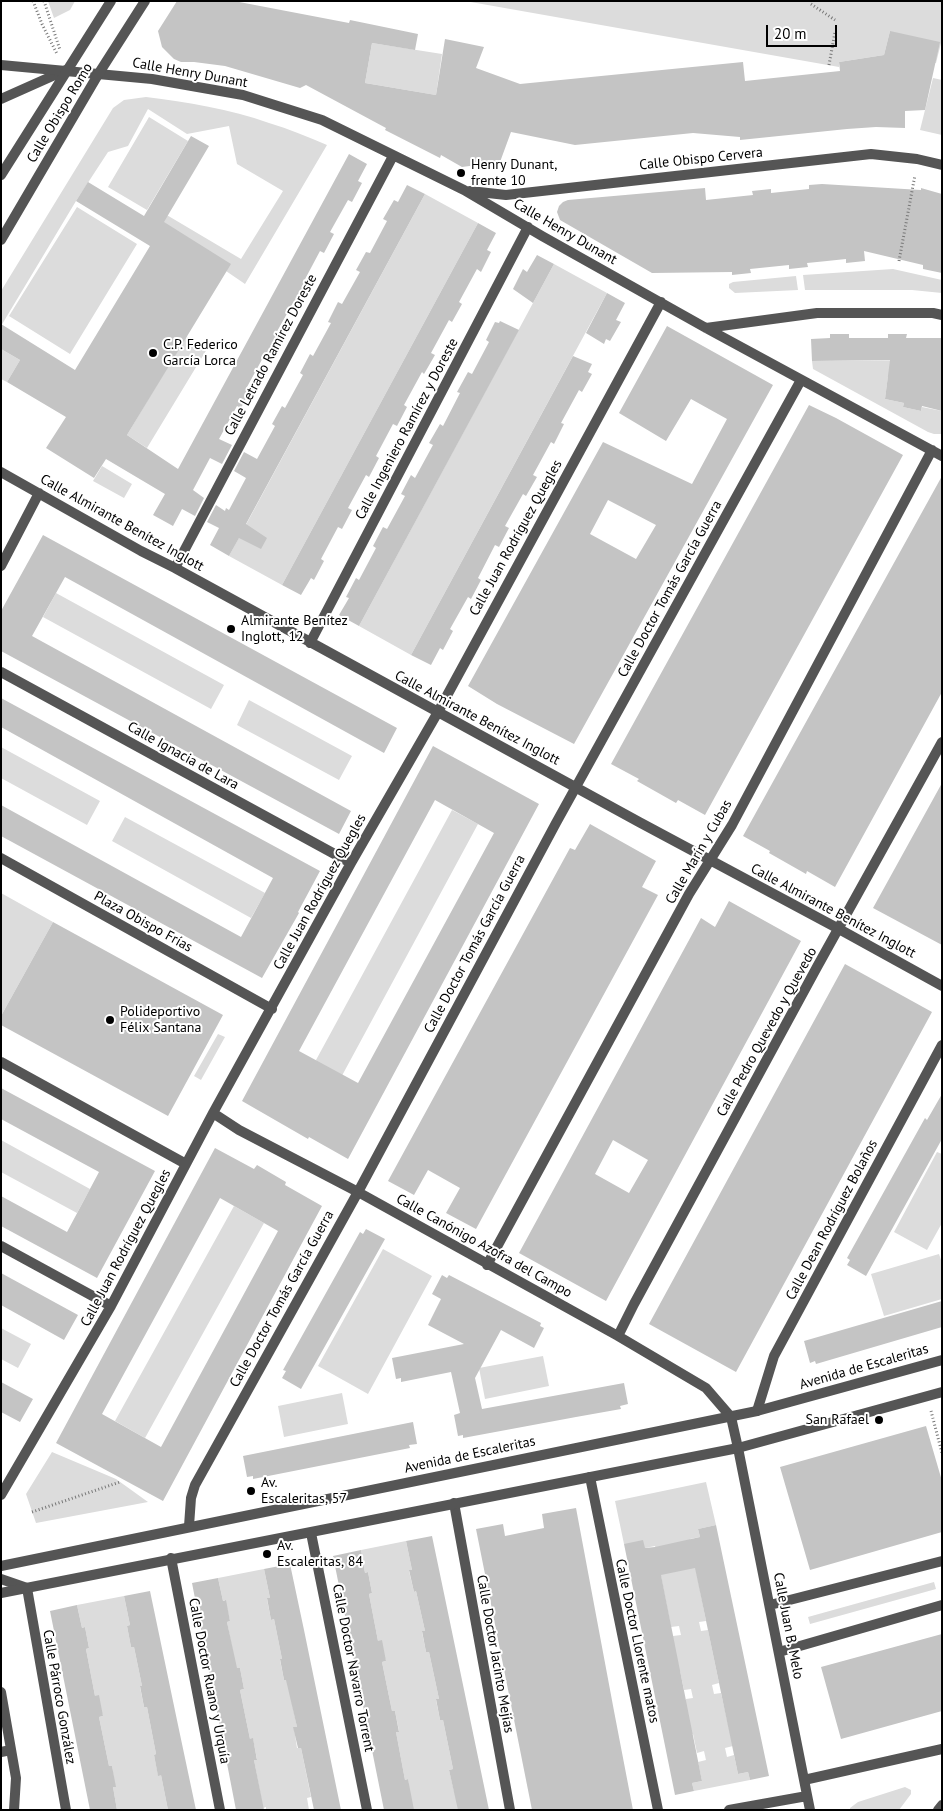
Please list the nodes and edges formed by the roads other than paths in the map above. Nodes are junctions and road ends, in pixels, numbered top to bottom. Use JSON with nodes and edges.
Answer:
{"nodes":[{"id":1,"x":110,"y":1,"type":"edge"},
{"id":2,"x":145,"y":1,"type":"edge"},
{"id":3,"x":1,"y":66,"type":"edge"},
{"id":4,"x":66,"y":70,"type":"junction"},
{"id":5,"x":99,"y":73,"type":"junction"},
{"id":6,"x":1,"y":99,"type":"edge"},
{"id":7,"x":393,"y":156,"type":"junction"},
{"id":8,"x":942,"y":165,"type":"edge"},
{"id":9,"x":1,"y":175,"type":"edge"},
{"id":10,"x":464,"y":190,"type":"junction"},
{"id":11,"x":528,"y":227,"type":"junction"},
{"id":12,"x":1,"y":240,"type":"edge"},
{"id":13,"x":661,"y":302,"type":"junction"},
{"id":14,"x":942,"y":315,"type":"edge"},
{"id":15,"x":706,"y":328,"type":"junction"},
{"id":16,"x":801,"y":380,"type":"junction"},
{"id":17,"x":932,"y":450,"type":"junction"},
{"id":18,"x":942,"y":456,"type":"edge"},
{"id":19,"x":1,"y":472,"type":"edge"},
{"id":20,"x":40,"y":493,"type":"junction"},
{"id":21,"x":1,"y":566,"type":"edge"},
{"id":22,"x":175,"y":568,"type":"junction"},
{"id":23,"x":310,"y":643,"type":"junction"},
{"id":24,"x":1,"y":672,"type":"edge"},
{"id":25,"x":438,"y":712,"type":"junction"},
{"id":26,"x":942,"y":742,"type":"edge"},
{"id":27,"x":577,"y":788,"type":"junction"},
{"id":28,"x":1,"y":858,"type":"edge"},
{"id":29,"x":710,"y":861,"type":"junction"},
{"id":30,"x":351,"y":863,"type":"junction"},
{"id":31,"x":839,"y":929,"type":"junction"},
{"id":32,"x":942,"y":986,"type":"edge"},
{"id":33,"x":272,"y":1009,"type":"junction"},
{"id":34,"x":942,"y":1045,"type":"edge"},
{"id":35,"x":1,"y":1062,"type":"edge"},
{"id":36,"x":214,"y":1113,"type":"junction"},
{"id":37,"x":186,"y":1164,"type":"junction"},
{"id":38,"x":358,"y":1192,"type":"junction"},
{"id":39,"x":1,"y":1246,"type":"edge"},
{"id":40,"x":487,"y":1265,"type":"junction"},
{"id":41,"x":112,"y":1306,"type":"junction"},
{"id":42,"x":618,"y":1336,"type":"junction"},
{"id":43,"x":942,"y":1360,"type":"edge"},
{"id":44,"x":942,"y":1392,"type":"edge"},
{"id":45,"x":757,"y":1411,"type":"junction"},
{"id":46,"x":731,"y":1417,"type":"junction"},
{"id":47,"x":738,"y":1448,"type":"junction"},
{"id":48,"x":590,"y":1477,"type":"junction"},
{"id":49,"x":1,"y":1495,"type":"edge"},
{"id":50,"x":454,"y":1503,"type":"junction"},
{"id":51,"x":189,"y":1526,"type":"junction"},
{"id":52,"x":311,"y":1533,"type":"junction"},
{"id":53,"x":171,"y":1558,"type":"junction"},
{"id":54,"x":942,"y":1562,"type":"edge"},
{"id":55,"x":1,"y":1566,"type":"edge"},
{"id":56,"x":1,"y":1579,"type":"edge"},
{"id":57,"x":27,"y":1588,"type":"junction"},
{"id":58,"x":1,"y":1593,"type":"edge"},
{"id":59,"x":770,"y":1605,"type":"junction"},
{"id":60,"x":942,"y":1605,"type":"edge"},
{"id":61,"x":779,"y":1652,"type":"junction"},
{"id":62,"x":1,"y":1692,"type":"edge"},
{"id":63,"x":942,"y":1749,"type":"edge"},
{"id":64,"x":6,"y":1751,"type":"edge"},
{"id":65,"x":804,"y":1780,"type":"junction"},
{"id":66,"x":807,"y":1796,"type":"junction"},
{"id":67,"x":942,"y":1805,"type":"edge"},
{"id":68,"x":14,"y":1810,"type":"edge"},
{"id":69,"x":66,"y":1810,"type":"edge"},
{"id":70,"x":220,"y":1810,"type":"edge"},
{"id":71,"x":368,"y":1810,"type":"edge"},
{"id":72,"x":510,"y":1810,"type":"edge"},
{"id":73,"x":658,"y":1810,"type":"edge"},
{"id":74,"x":729,"y":1810,"type":"edge"},
{"id":75,"x":810,"y":1810,"type":"edge"},
{"id":76,"x":938,"y":1810,"type":"edge"}],
"edges":[{"from":1,"to":4,"type":"street","name":"Calle Obispo Romo"},
{"from":2,"to":5,"type":"street","name":"Calle Obispo Romo"},
{"from":3,"to":4,"type":"street","name":"Calle Henry Dunant"},
{"from":4,"to":5,"type":"street","name":"Calle Henry Dunant"},
{"from":4,"to":6,"type":"street"},
{"from":4,"to":9,"type":"street","name":"Calle Obispo Romo"},
{"from":5,"to":7,"type":"street","name":"Calle Henry Dunant"},
{"from":5,"to":12,"type":"street","name":"Calle Obispo Romo"},
{"from":7,"to":10,"type":"street","name":"Calle Henry Dunant"},
{"from":7,"to":22,"type":"street","name":"Calle Letrado Ramírez Doreste"},
{"from":8,"to":10,"type":"street","name":"Calle Obispo Cervera"},
{"from":10,"to":11,"type":"street","name":"Calle Henry Dunant"},
{"from":11,"to":13,"type":"street","name":"Calle Henry Dunant"},
{"from":11,"to":23,"type":"street","name":"Calle Ingeniero Ramírez y Doreste"},
{"from":13,"to":15,"type":"street","name":"Calle Henry Dunant"},
{"from":13,"to":25,"type":"street","name":"Calle Juan Rodríguez Quegles"},
{"from":14,"to":15,"type":"street"},
{"from":15,"to":16,"type":"street","name":"Calle Henry Dunant"},
{"from":16,"to":17,"type":"street","name":"Calle Henry Dunant"},
{"from":16,"to":27,"type":"street","name":"Calle Doctor Tomás García Guerra"},
{"from":17,"to":18,"type":"street","name":"Calle Henry Dunant"},
{"from":17,"to":29,"type":"street","name":"Calle Marín y Cubas"},
{"from":19,"to":20,"type":"street","name":"Calle Almirante Benítez Inglott"},
{"from":20,"to":21,"type":"street"},
{"from":20,"to":22,"type":"street","name":"Calle Almirante Benítez Inglott"},
{"from":22,"to":23,"type":"street","name":"Calle Almirante Benítez Inglott"},
{"from":23,"to":25,"type":"street","name":"Calle Almirante Benítez Inglott"},
{"from":24,"to":30,"type":"street","name":"Calle Ignacia de Lara"},
{"from":25,"to":27,"type":"street","name":"Calle Almirante Benítez Inglott"},
{"from":25,"to":30,"type":"street","name":"Calle Juan Rodríguez Quegles"},
{"from":26,"to":31,"type":"street","name":"Calle Pedro Quevedo y Quevedo"},
{"from":27,"to":29,"type":"street","name":"Calle Almirante Benítez Inglott"},
{"from":27,"to":38,"type":"street","name":"Calle Doctor Tomás García Guerra"},
{"from":28,"to":33,"type":"street","name":"Plaza Obispo Frías"},
{"from":29,"to":31,"type":"street","name":"Calle Almirante Benítez Inglott"},
{"from":29,"to":40,"type":"street","name":"Calle Marín y Cubas"},
{"from":30,"to":33,"type":"street","name":"Calle Juan Rodríguez Quegles"},
{"from":31,"to":32,"type":"street","name":"Calle Almirante Benítez Inglott"},
{"from":31,"to":42,"type":"street","name":"Calle Pedro Quevedo y Quevedo"},
{"from":33,"to":36,"type":"street","name":"Calle Juan Rodríguez Quegles"},
{"from":34,"to":45,"type":"street","name":"Calle Dean Rodríguez Bolaños"},
{"from":35,"to":37,"type":"street"},
{"from":36,"to":37,"type":"street","name":"Calle Juan Rodríguez Quegles"},
{"from":36,"to":38,"type":"street","name":"Calle Canónigo Azofra del Campo"},
{"from":37,"to":41,"type":"street","name":"Calle Juan Rodríguez Quegles"},
{"from":38,"to":40,"type":"street","name":"Calle Canónigo Azofra del Campo"},
{"from":38,"to":51,"type":"street","name":"Calle Doctor Tomás García Guerra"},
{"from":39,"to":41,"type":"street"},
{"from":40,"to":42,"type":"street","name":"Calle Canónigo Azofra del Campo"},
{"from":41,"to":49,"type":"street","name":"Calle Juan Rodríguez Quegles"},
{"from":42,"to":46,"type":"street","name":"Calle Canónigo Azofra del Campo"},
{"from":43,"to":45,"type":"street","name":"Avenida de Escaleritas"},
{"from":44,"to":47,"type":"street"},
{"from":45,"to":46,"type":"street","name":"Avenida de Escaleritas"},
{"from":46,"to":47,"type":"street","name":"Calle Juan B. Melo"},
{"from":46,"to":51,"type":"street","name":"Avenida de Escaleritas"},
{"from":47,"to":48,"type":"street"},
{"from":47,"to":59,"type":"street","name":"Calle Juan B. Melo"},
{"from":48,"to":50,"type":"street"},
{"from":48,"to":73,"type":"street","name":"Calle Doctor Llorente matos"},
{"from":50,"to":52,"type":"street"},
{"from":50,"to":72,"type":"street","name":"Calle Doctor Jacinto Mejías"},
{"from":51,"to":55,"type":"street","name":"Avenida de Escaleritas"},
{"from":52,"to":53,"type":"street"},
{"from":52,"to":71,"type":"street","name":"Calle Doctor Navarro Torrent"},
{"from":53,"to":57,"type":"street"},
{"from":53,"to":70,"type":"street","name":"Calle Doctor Ruano y Urquía"},
{"from":54,"to":59,"type":"street"},
{"from":56,"to":57,"type":"street"},
{"from":57,"to":58,"type":"street"},
{"from":57,"to":69,"type":"street","name":"Calle Párroco González"},
{"from":59,"to":61,"type":"street","name":"Calle Juan B. Melo"},
{"from":60,"to":61,"type":"street"},
{"from":61,"to":65,"type":"street","name":"Calle Juan B. Melo"},
{"from":62,"to":64,"type":"street"},
{"from":63,"to":65,"type":"street"},
{"from":64,"to":68,"type":"street"},
{"from":65,"to":66,"type":"street","name":"Calle Juan B. Melo"},
{"from":66,"to":74,"type":"street"},
{"from":66,"to":75,"type":"street","name":"Calle Juan B. Melo"},
{"from":67,"to":76,"type":"street"}]}
